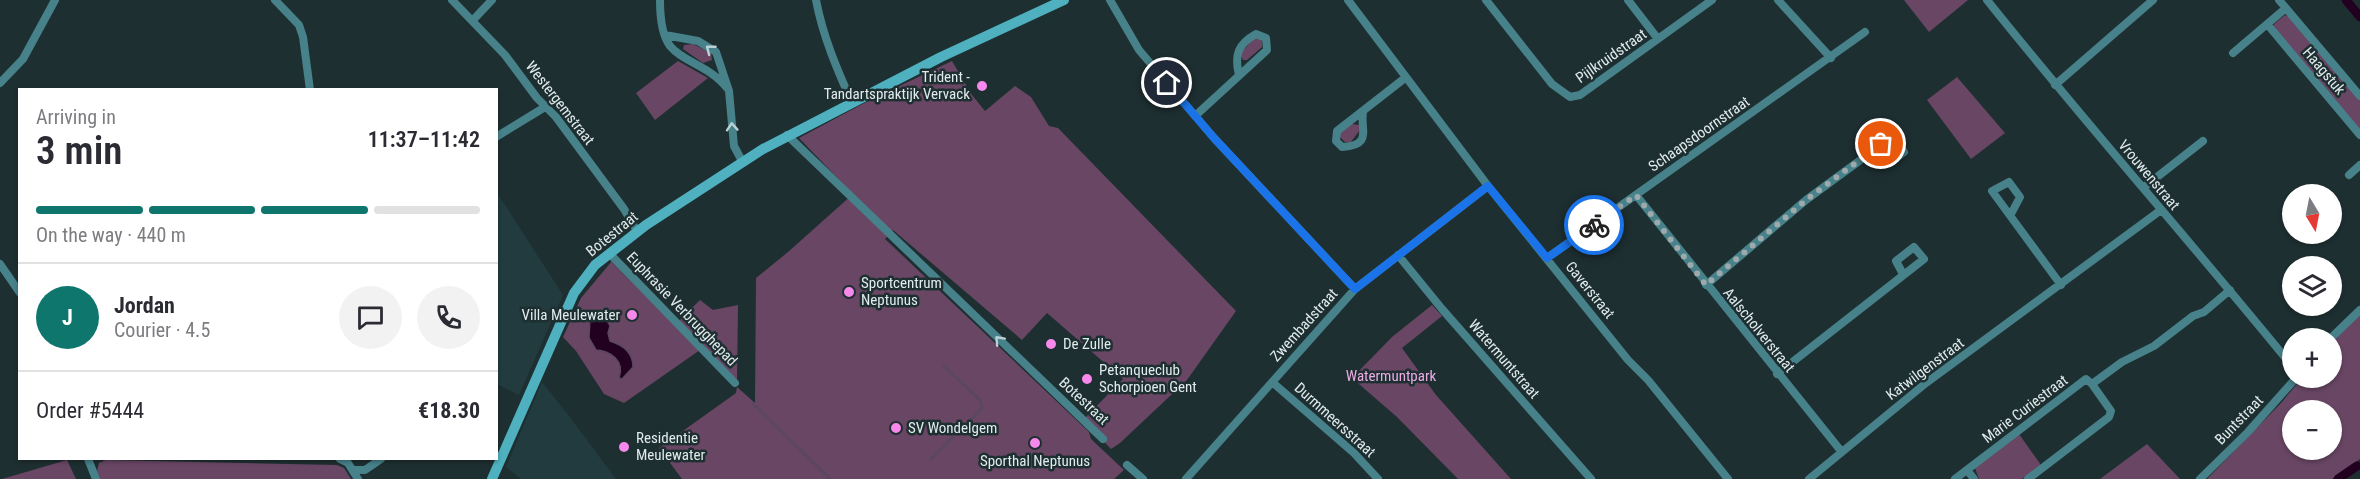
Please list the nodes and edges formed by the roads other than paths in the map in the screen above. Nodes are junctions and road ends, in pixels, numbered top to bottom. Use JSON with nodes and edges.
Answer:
{"nodes":[{"id":1,"x":55,"y":0,"type":"edge"},
{"id":2,"x":276,"y":0,"type":"edge"},
{"id":3,"x":452,"y":0,"type":"edge"},
{"id":4,"x":492,"y":0,"type":"edge"},
{"id":5,"x":660,"y":0,"type":"edge"},
{"id":6,"x":816,"y":0,"type":"edge"},
{"id":7,"x":1064,"y":0,"type":"edge"},
{"id":8,"x":1110,"y":0,"type":"edge"},
{"id":9,"x":1348,"y":0,"type":"edge"},
{"id":10,"x":1486,"y":0,"type":"edge"},
{"id":11,"x":1628,"y":0,"type":"edge"},
{"id":12,"x":1712,"y":0,"type":"edge"},
{"id":13,"x":1778,"y":0,"type":"edge"},
{"id":14,"x":1987,"y":0,"type":"edge"},
{"id":15,"x":2153,"y":0,"type":"edge"},
{"id":16,"x":2279,"y":0,"type":"edge"},
{"id":17,"x":2286,"y":8,"type":"junction"},
{"id":18,"x":473,"y":20,"type":"junction"},
{"id":19,"x":2266,"y":24,"type":"junction"},
{"id":20,"x":1865,"y":32,"type":"dead end"},
{"id":21,"x":664,"y":35,"type":"junction"},
{"id":22,"x":1658,"y":39,"type":"junction"},
{"id":23,"x":2232,"y":53,"type":"dead end"},
{"id":24,"x":1831,"y":58,"type":"junction"},
{"id":25,"x":1239,"y":75,"type":"junction"},
{"id":26,"x":1405,"y":78,"type":"junction"},
{"id":27,"x":0,"y":83,"type":"edge"},
{"id":28,"x":2055,"y":85,"type":"junction"},
{"id":29,"x":310,"y":88,"type":"edge"},
{"id":30,"x":729,"y":91,"type":"junction"},
{"id":31,"x":2360,"y":96,"type":"edge"},
{"id":32,"x":852,"y":103,"type":"junction"},
{"id":33,"x":545,"y":106,"type":"junction"},
{"id":34,"x":1363,"y":112,"type":"junction"},
{"id":35,"x":1195,"y":116,"type":"junction"},
{"id":36,"x":787,"y":135,"type":"junction"},
{"id":37,"x":2360,"y":135,"type":"edge"},
{"id":38,"x":498,"y":136,"type":"edge"},
{"id":39,"x":2203,"y":141,"type":"dead end"},
{"id":40,"x":1870,"y":153,"type":"dead end"},
{"id":41,"x":742,"y":161,"type":"junction"},
{"id":42,"x":2360,"y":165,"type":"edge"},
{"id":43,"x":2349,"y":175,"type":"dead end"},
{"id":44,"x":1488,"y":186,"type":"junction"},
{"id":45,"x":2144,"y":188,"type":"junction"},
{"id":46,"x":1636,"y":195,"type":"junction"},
{"id":47,"x":2161,"y":210,"type":"junction"},
{"id":48,"x":2011,"y":214,"type":"dead end"},
{"id":49,"x":637,"y":231,"type":"junction"},
{"id":50,"x":609,"y":253,"type":"junction"},
{"id":51,"x":1398,"y":255,"type":"junction"},
{"id":52,"x":1547,"y":258,"type":"junction"},
{"id":53,"x":0,"y":264,"type":"edge"},
{"id":54,"x":1903,"y":274,"type":"dead end"},
{"id":55,"x":1706,"y":285,"type":"junction"},
{"id":56,"x":2061,"y":285,"type":"junction"},
{"id":57,"x":1355,"y":289,"type":"junction"},
{"id":58,"x":18,"y":290,"type":"edge"},
{"id":59,"x":2230,"y":290,"type":"junction"},
{"id":60,"x":2360,"y":310,"type":"edge"},
{"id":61,"x":2341,"y":328,"type":"edge"},
{"id":62,"x":2282,"y":354,"type":"edge"},
{"id":63,"x":1777,"y":374,"type":"junction"},
{"id":64,"x":1272,"y":381,"type":"junction"},
{"id":65,"x":735,"y":383,"type":"dead end"},
{"id":66,"x":2092,"y":384,"type":"junction"},
{"id":67,"x":2287,"y":388,"type":"edge"},
{"id":68,"x":1103,"y":439,"type":"dead end"},
{"id":69,"x":1841,"y":452,"type":"junction"},
{"id":70,"x":88,"y":460,"type":"edge"},
{"id":71,"x":342,"y":460,"type":"edge"},
{"id":72,"x":380,"y":460,"type":"edge"},
{"id":73,"x":1127,"y":465,"type":"dead end"},
{"id":74,"x":354,"y":470,"type":"junction"},
{"id":75,"x":1967,"y":470,"type":"junction"},
{"id":76,"x":96,"y":479,"type":"edge"},
{"id":77,"x":358,"y":479,"type":"edge"},
{"id":78,"x":492,"y":479,"type":"edge"},
{"id":79,"x":1143,"y":479,"type":"edge"},
{"id":80,"x":1186,"y":479,"type":"edge"},
{"id":81,"x":1378,"y":479,"type":"edge"},
{"id":82,"x":1591,"y":479,"type":"edge"},
{"id":83,"x":1728,"y":479,"type":"edge"},
{"id":84,"x":1809,"y":479,"type":"edge"},
{"id":85,"x":1955,"y":479,"type":"edge"},
{"id":86,"x":1974,"y":479,"type":"edge"},
{"id":87,"x":2028,"y":479,"type":"edge"},
{"id":88,"x":2200,"y":479,"type":"edge"}],
"edges":[{"from":1,"to":27,"type":"street"},
{"from":2,"to":29,"type":"street"},
{"from":3,"to":18,"type":"street","name":"Westergemstraat"},
{"from":4,"to":18,"type":"street"},
{"from":5,"to":21,"type":"street"},
{"from":6,"to":32,"type":"street"},
{"from":7,"to":32,"type":"street","name":"Botestraat"},
{"from":8,"to":35,"type":"street"},
{"from":9,"to":26,"type":"street","name":"Gaverstraat"},
{"from":10,"to":22,"type":"street","name":"Pijlkruidstraat"},
{"from":11,"to":22,"type":"street"},
{"from":12,"to":22,"type":"street","name":"Pijlkruidstraat"},
{"from":13,"to":24,"type":"street"},
{"from":14,"to":28,"type":"street","name":"Vrouwenstraat"},
{"from":15,"to":28,"type":"street"},
{"from":16,"to":17,"type":"street","name":"Haagstuk"},
{"from":17,"to":19,"type":"street"},
{"from":17,"to":31,"type":"street","name":"Haagstuk"},
{"from":18,"to":33,"type":"street","name":"Westergemstraat"},
{"from":19,"to":23,"type":"street"},
{"from":19,"to":37,"type":"street","name":"Haagstuk"},
{"from":20,"to":24,"type":"street","name":"Schaapsdoornstraat"},
{"from":21,"to":30,"type":"street"},
{"from":30,"to":21,"type":"street","one_way":true},
{"from":24,"to":46,"type":"street","name":"Schaapsdoornstraat"},
{"from":25,"to":25,"type":"street"},
{"from":25,"to":35,"type":"street"},
{"from":26,"to":34,"type":"street"},
{"from":26,"to":44,"type":"street","name":"Gaverstraat"},
{"from":28,"to":45,"type":"street","name":"Vrouwenstraat"},
{"from":41,"to":30,"type":"street","one_way":true},
{"from":32,"to":36,"type":"street","name":"Botestraat"},
{"from":33,"to":38,"type":"street"},
{"from":33,"to":49,"type":"street","name":"Westergemstraat"},
{"from":34,"to":34,"type":"street"},
{"from":35,"to":57,"type":"street"},
{"from":36,"to":41,"type":"street","name":"Botestraat"},
{"from":68,"to":36,"type":"street","name":"Botestraat","one_way":true},
{"from":39,"to":45,"type":"street"},
{"from":40,"to":55,"type":"street"},
{"from":41,"to":49,"type":"street","name":"Botestraat"},
{"from":42,"to":43,"type":"street"},
{"from":44,"to":51,"type":"street","name":"Zwembadstraat"},
{"from":44,"to":52,"type":"street","name":"Gaverstraat"},
{"from":45,"to":47,"type":"street","name":"Vrouwenstraat"},
{"from":46,"to":52,"type":"street","name":"Schaapsdoornstraat"},
{"from":46,"to":55,"type":"street","name":"Aalscholverstraat"},
{"from":47,"to":56,"type":"street","name":"Katwilgenstraat"},
{"from":47,"to":59,"type":"street","name":"Vrouwenstraat"},
{"from":48,"to":56,"type":"street"},
{"from":49,"to":50,"type":"street","name":"Botestraat"},
{"from":50,"to":65,"type":"street","name":"Euphrasie Verbrugghepad"},
{"from":50,"to":78,"type":"street","name":"Botestraat"},
{"from":51,"to":57,"type":"street","name":"Zwembadstraat"},
{"from":51,"to":82,"type":"street","name":"Watermuntstraat"},
{"from":52,"to":83,"type":"street","name":"Gaverstraat"},
{"from":53,"to":58,"type":"street"},
{"from":54,"to":63,"type":"street"},
{"from":55,"to":63,"type":"street","name":"Aalscholverstraat"},
{"from":56,"to":69,"type":"street","name":"Katwilgenstraat"},
{"from":57,"to":64,"type":"street","name":"Zwembadstraat"},
{"from":59,"to":62,"type":"street","name":"Vrouwenstraat"},
{"from":59,"to":66,"type":"street","name":"Marie Curiestraat"},
{"from":60,"to":61,"type":"street"},
{"from":63,"to":69,"type":"street","name":"Aalscholverstraat"},
{"from":64,"to":80,"type":"street","name":"Zwembadstraat"},
{"from":64,"to":81,"type":"street","name":"Durmmeersstraat"},
{"from":66,"to":75,"type":"street","name":"Marie Curiestraat"},
{"from":66,"to":87,"type":"street"},
{"from":67,"to":88,"type":"street","name":"Buntstraat"},
{"from":69,"to":84,"type":"street","name":"Katwilgenstraat"},
{"from":70,"to":76,"type":"street"},
{"from":71,"to":74,"type":"street"},
{"from":72,"to":74,"type":"street"},
{"from":73,"to":79,"type":"street"},
{"from":74,"to":77,"type":"street"},
{"from":75,"to":85,"type":"street","name":"Marie Curiestraat"},
{"from":75,"to":86,"type":"street"}]}
